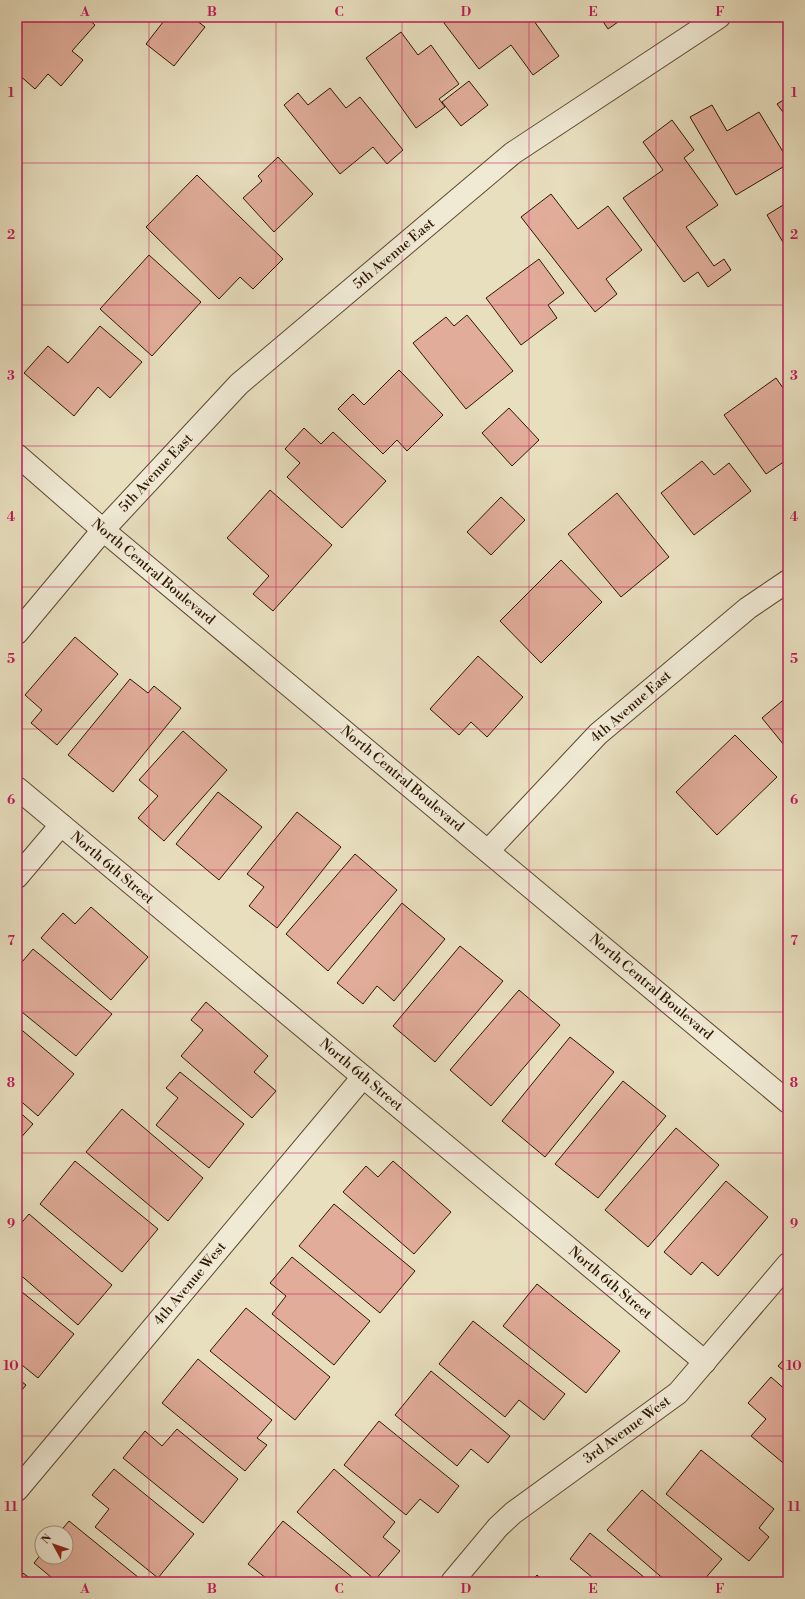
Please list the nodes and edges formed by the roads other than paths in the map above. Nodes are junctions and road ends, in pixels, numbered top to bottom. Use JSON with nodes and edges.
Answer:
{"nodes":[{"id":1,"x":719,"y":17,"type":"edge"},
{"id":2,"x":17,"y":455,"type":"edge"},
{"id":3,"x":103,"y":530,"type":"junction"},
{"id":4,"x":788,"y":581,"type":"edge"},
{"id":5,"x":17,"y":633,"type":"edge"},
{"id":6,"x":17,"y":788,"type":"edge"},
{"id":7,"x":61,"y":825,"type":"junction"},
{"id":8,"x":488,"y":851,"type":"junction"},
{"id":9,"x":17,"y":877,"type":"edge"},
{"id":10,"x":363,"y":1078,"type":"junction"},
{"id":11,"x":788,"y":1102,"type":"edge"},
{"id":12,"x":788,"y":1264,"type":"edge"},
{"id":13,"x":705,"y":1362,"type":"junction"},
{"id":14,"x":17,"y":1490,"type":"edge"},
{"id":15,"x":452,"y":1582,"type":"edge"}],
"edges":[{"from":1,"to":3,"type":"street","name":"5th Avenue East"},
{"from":2,"to":3,"type":"street","name":"North Central Boulevard"},
{"from":3,"to":5,"type":"street","name":"5th Avenue East"},
{"from":3,"to":8,"type":"street","name":"North Central Boulevard"},
{"from":4,"to":8,"type":"street","name":"4th Avenue East"},
{"from":6,"to":7,"type":"street","name":"North 6th Street"},
{"from":7,"to":9,"type":"street"},
{"from":7,"to":10,"type":"street","name":"North 6th Street"},
{"from":8,"to":11,"type":"street","name":"North Central Boulevard"},
{"from":10,"to":13,"type":"street","name":"North 6th Street"},
{"from":10,"to":14,"type":"street","name":"4th Avenue West"},
{"from":12,"to":13,"type":"street","name":"3rd Avenue West"},
{"from":13,"to":15,"type":"street","name":"3rd Avenue West"}]}
